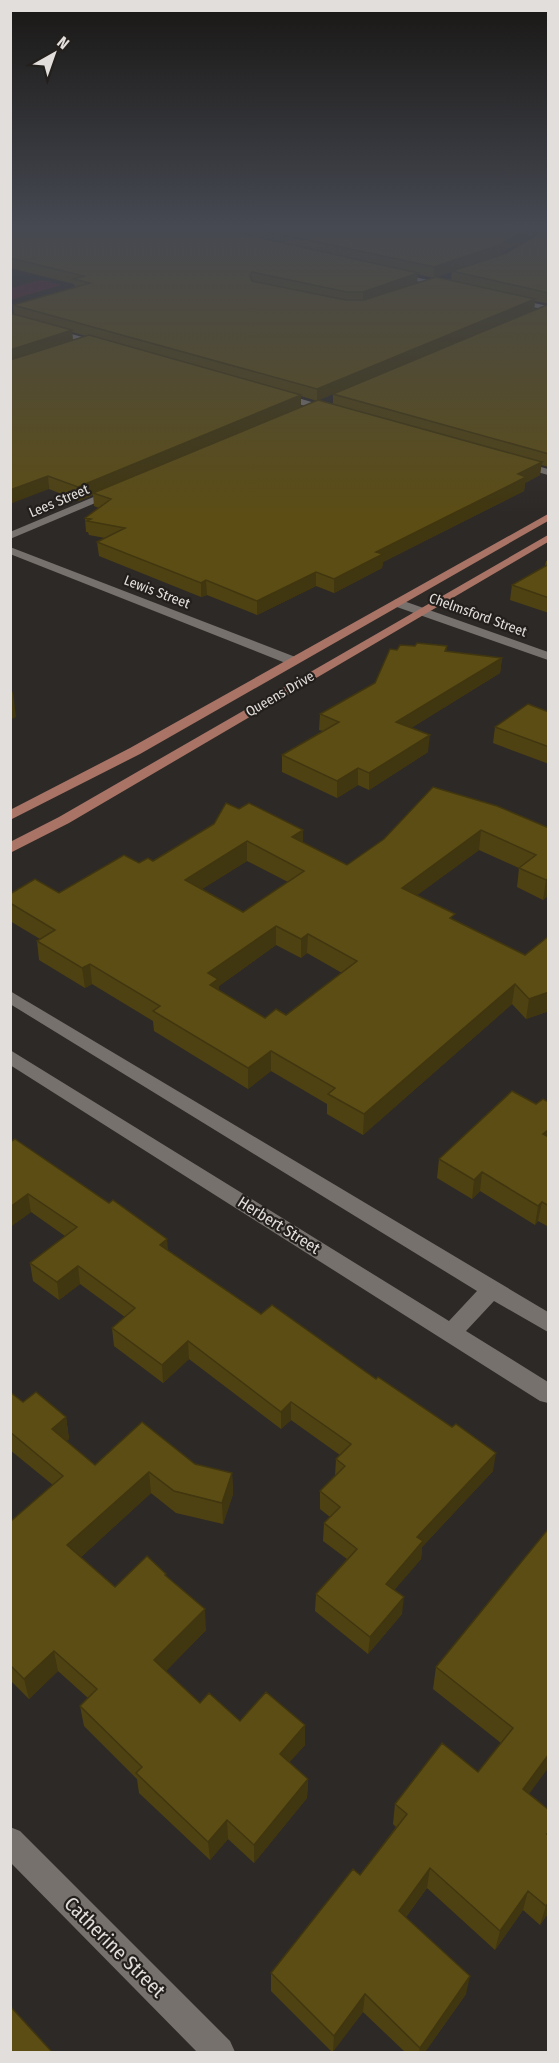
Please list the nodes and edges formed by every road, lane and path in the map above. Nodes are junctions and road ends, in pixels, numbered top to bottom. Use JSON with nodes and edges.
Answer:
{"nodes":[{"id":1,"x":18,"y":321,"type":"edge"},
{"id":2,"x":89,"y":342,"type":"junction"},
{"id":3,"x":75,"y":346,"type":"edge"},
{"id":4,"x":112,"y":348,"type":"edge"},
{"id":5,"x":272,"y":393,"type":"edge"},
{"id":6,"x":331,"y":401,"type":"edge"},
{"id":7,"x":317,"y":406,"type":"junction"},
{"id":8,"x":303,"y":412,"type":"edge"},
{"id":9,"x":339,"y":413,"type":"edge"},
{"id":10,"x":504,"y":460,"type":"edge"},
{"id":11,"x":549,"y":472,"type":"edge"},
{"id":12,"x":130,"y":485,"type":"edge"},
{"id":13,"x":549,"y":517,"type":"edge"},
{"id":14,"x":10,"y":536,"type":"edge"},
{"id":15,"x":549,"y":538,"type":"edge"},
{"id":16,"x":10,"y":550,"type":"edge"},
{"id":17,"x":398,"y":603,"type":"junction"},
{"id":18,"x":423,"y":611,"type":"junction"},
{"id":19,"x":549,"y":656,"type":"edge"},
{"id":20,"x":293,"y":661,"type":"junction"},
{"id":21,"x":10,"y":816,"type":"edge"},
{"id":22,"x":10,"y":848,"type":"edge"},
{"id":23,"x":10,"y":996,"type":"edge"},
{"id":24,"x":10,"y":1056,"type":"edge"},
{"id":25,"x":492,"y":1289,"type":"junction"},
{"id":26,"x":549,"y":1323,"type":"edge"},
{"id":27,"x":451,"y":1333,"type":"junction"},
{"id":28,"x":549,"y":1394,"type":"edge"},
{"id":29,"x":10,"y":1841,"type":"edge"},
{"id":30,"x":219,"y":2052,"type":"edge"}],
"edges":[{"from":1,"to":2,"type":"street"},
{"from":2,"to":3,"type":"street"},
{"from":2,"to":4,"type":"street"},
{"from":5,"to":7,"type":"street"},
{"from":6,"to":7,"type":"street"},
{"from":7,"to":8,"type":"street"},
{"from":7,"to":9,"type":"street"},
{"from":10,"to":11,"type":"street"},
{"from":12,"to":14,"type":"street","name":"Lees Street"},
{"from":13,"to":17,"type":"main road","name":"Queens Drive"},
{"from":15,"to":18,"type":"main road","name":"Queens Drive"},
{"from":16,"to":20,"type":"street","name":"Lewis Street"},
{"from":17,"to":18,"type":"street","name":"Chelmsford Street"},
{"from":17,"to":20,"type":"main road","name":"Queens Drive"},
{"from":18,"to":19,"type":"street","name":"Chelmsford Street"},
{"from":18,"to":22,"type":"main road","name":"Queens Drive"},
{"from":20,"to":21,"type":"main road","name":"Queens Drive"},
{"from":23,"to":25,"type":"street"},
{"from":24,"to":27,"type":"street","name":"Herbert Street"},
{"from":25,"to":26,"type":"street"},
{"from":25,"to":27,"type":"street"},
{"from":27,"to":28,"type":"street","name":"Herbert Street"},
{"from":29,"to":30,"type":"street","name":"Catherine Street"}]}
